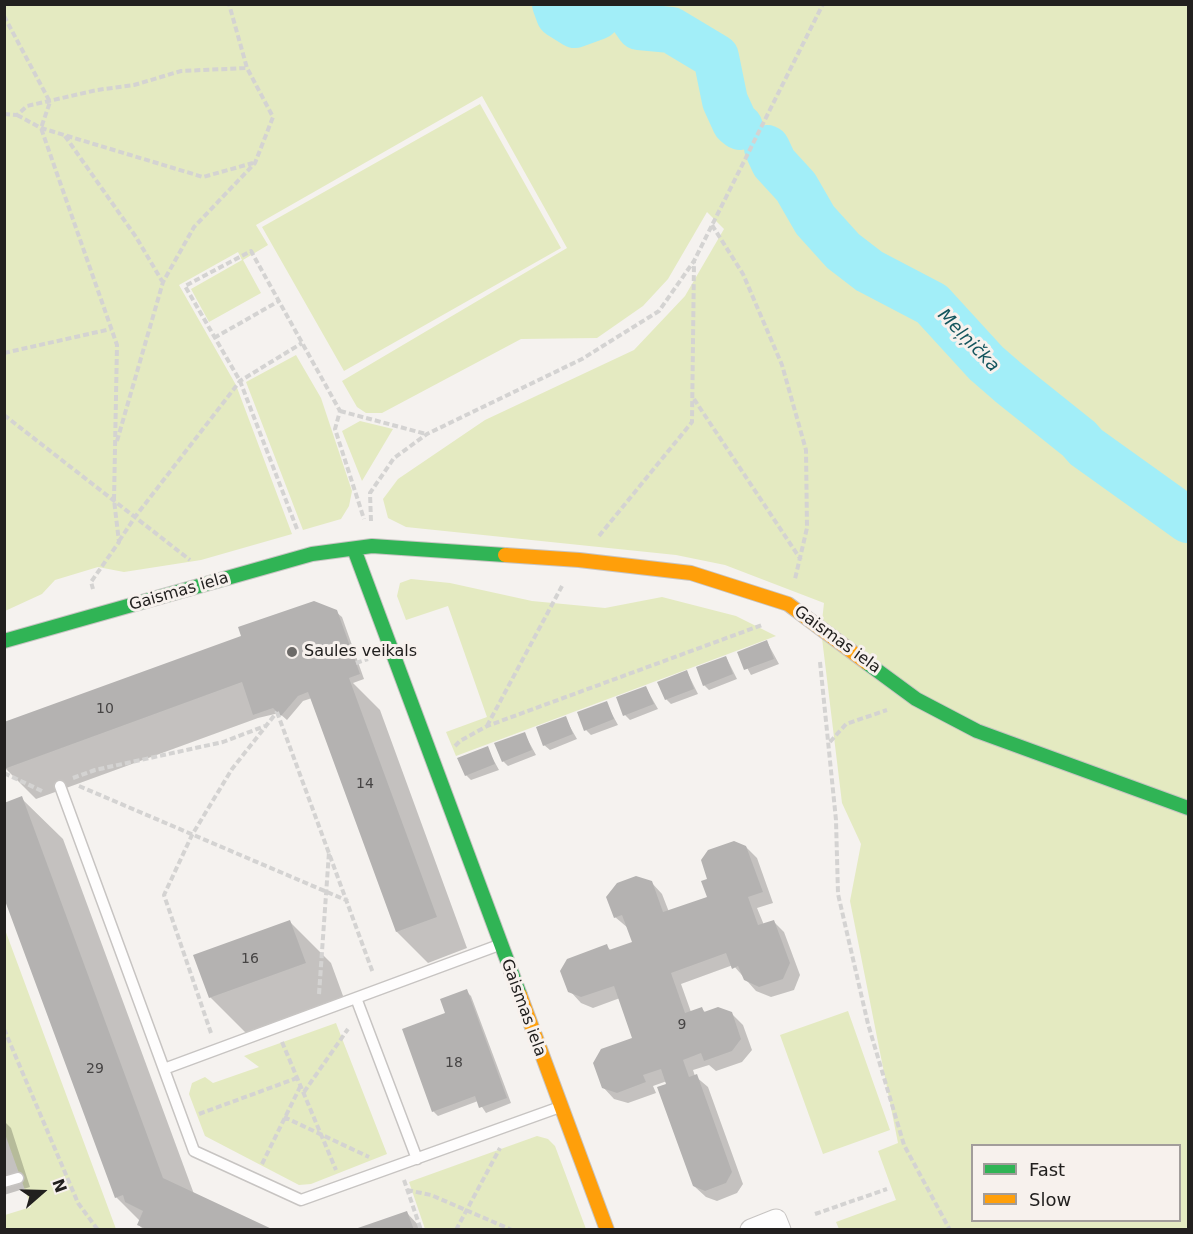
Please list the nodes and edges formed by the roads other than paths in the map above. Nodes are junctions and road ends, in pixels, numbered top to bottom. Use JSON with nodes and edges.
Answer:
{"nodes":[{"id":1,"x":354,"y":549,"type":"junction"},
{"id":2,"x":4,"y":641,"type":"edge"},
{"id":3,"x":64,"y":784,"type":"road end"},
{"id":4,"x":1188,"y":808,"type":"edge"},
{"id":5,"x":500,"y":945,"type":"junction"},
{"id":6,"x":356,"y":998,"type":"junction"},
{"id":7,"x":164,"y":1069,"type":"junction"},
{"id":8,"x":561,"y":1107,"type":"junction"},
{"id":9,"x":417,"y":1159,"type":"junction"},
{"id":10,"x":18,"y":1178,"type":"dead end"},
{"id":11,"x":4,"y":1182,"type":"edge"},
{"id":12,"x":606,"y":1230,"type":"edge"},
{"id":13,"x":751,"y":1230,"type":"edge"},
{"id":14,"x":780,"y":1230,"type":"edge"}],
"edges":[{"from":1,"to":2,"type":"street","name":"Gaismas iela"},
{"from":1,"to":4,"type":"street","name":"Gaismas iela"},
{"from":1,"to":5,"type":"street","name":"Gaismas iela"},
{"from":3,"to":7,"type":"lane"},
{"from":5,"to":6,"type":"lane"},
{"from":5,"to":8,"type":"street","name":"Gaismas iela"},
{"from":6,"to":7,"type":"lane"},
{"from":6,"to":9,"type":"lane"},
{"from":7,"to":9,"type":"lane"},
{"from":8,"to":9,"type":"lane"},
{"from":8,"to":12,"type":"street","name":"Gaismas iela"},
{"from":10,"to":11,"type":"lane"},
{"from":13,"to":14,"type":"street"}]}
